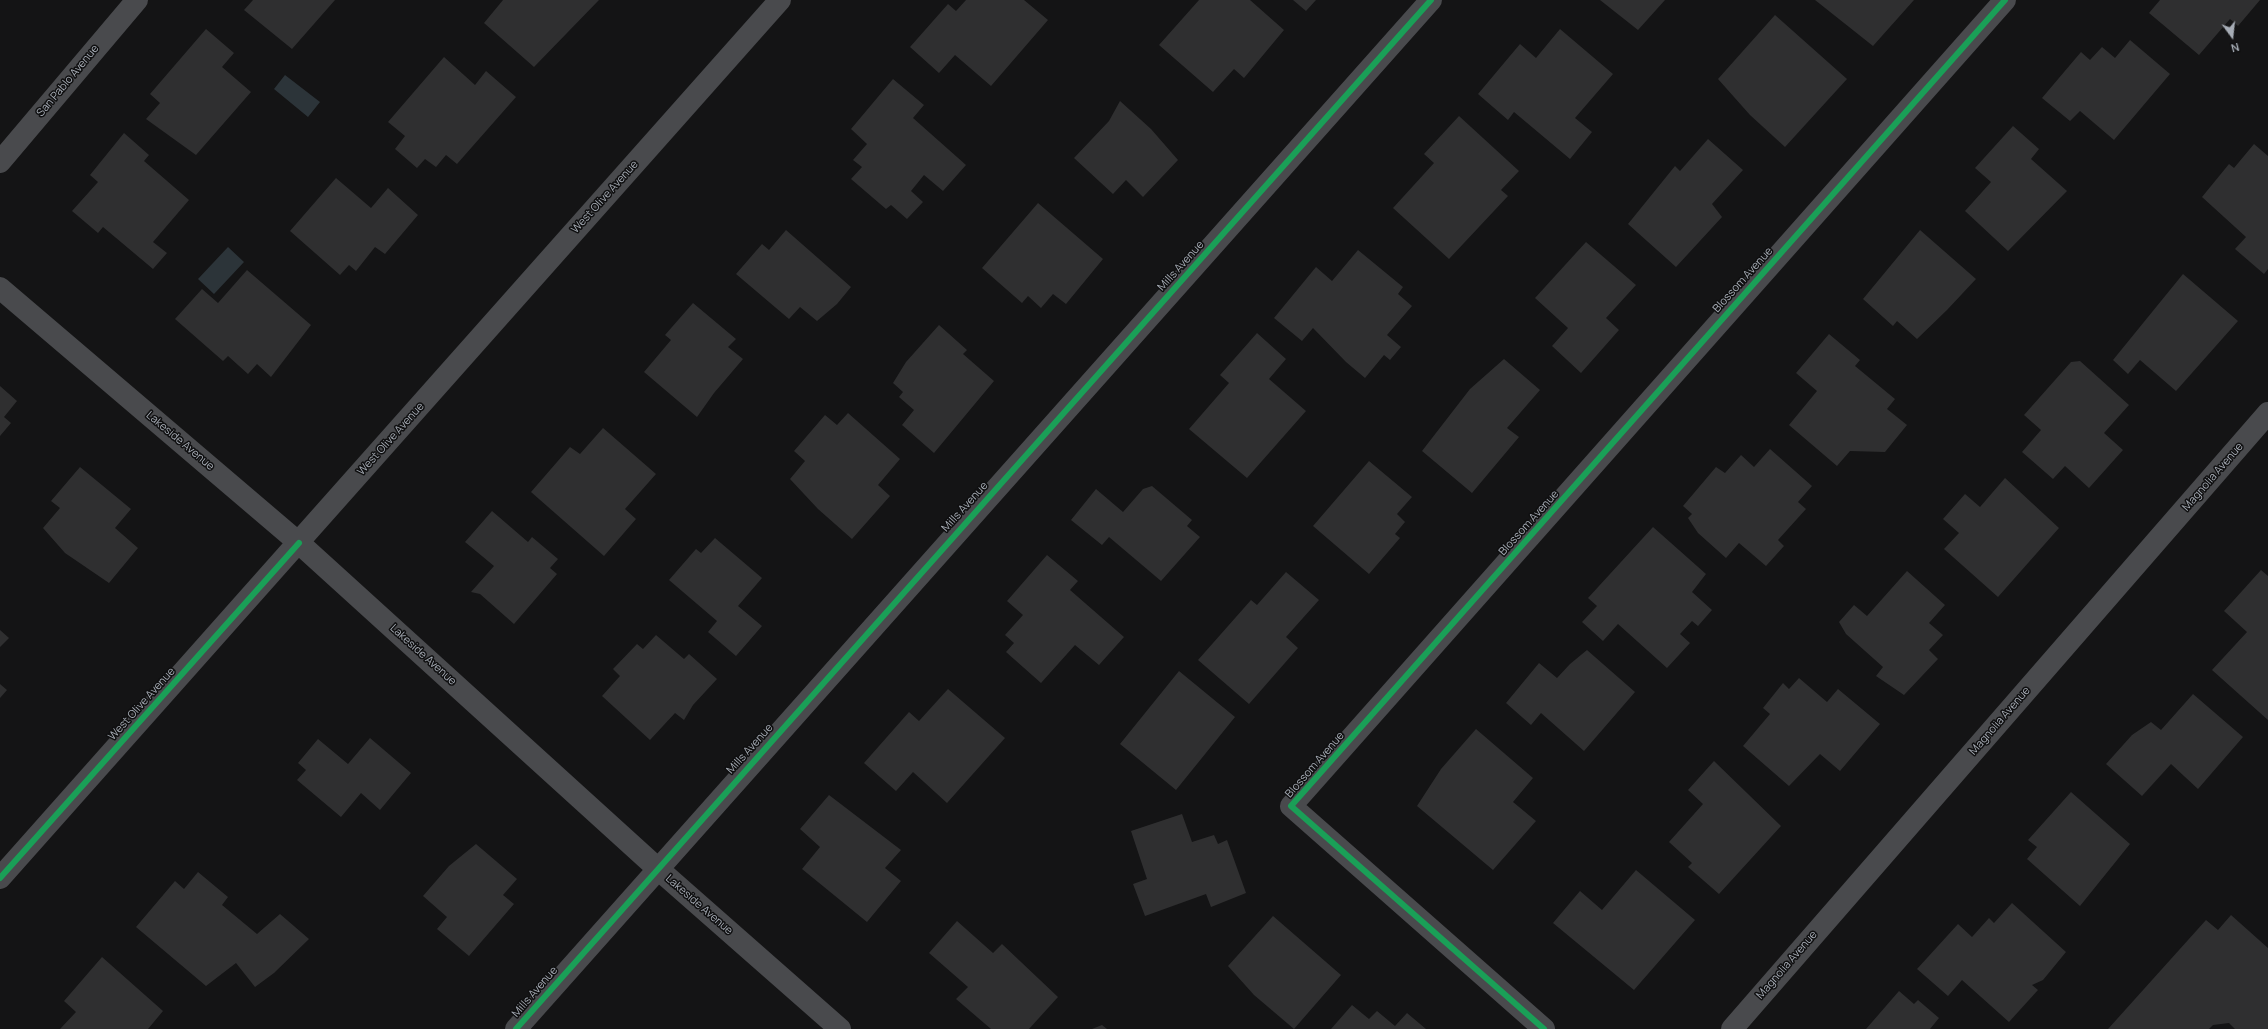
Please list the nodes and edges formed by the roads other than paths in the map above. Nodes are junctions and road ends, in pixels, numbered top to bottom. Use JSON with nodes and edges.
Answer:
{"nodes":[{"id":1,"x":137,"y":0,"type":"edge"},
{"id":2,"x":780,"y":0,"type":"edge"},
{"id":3,"x":1431,"y":0,"type":"edge"},
{"id":4,"x":2005,"y":0,"type":"edge"},
{"id":5,"x":0,"y":162,"type":"edge"},
{"id":6,"x":0,"y":288,"type":"edge"},
{"id":7,"x":2268,"y":413,"type":"edge"},
{"id":8,"x":299,"y":543,"type":"junction"},
{"id":9,"x":657,"y":868,"type":"junction"},
{"id":10,"x":0,"y":878,"type":"edge"},
{"id":11,"x":516,"y":1029,"type":"edge"},
{"id":12,"x":840,"y":1029,"type":"edge"},
{"id":13,"x":1544,"y":1029,"type":"edge"},
{"id":14,"x":1732,"y":1029,"type":"edge"}],
"edges":[{"from":1,"to":5,"type":"street","name":"San Pablo Avenue"},
{"from":2,"to":8,"type":"street","name":"West Olive Avenue"},
{"from":3,"to":9,"type":"street","name":"Mills Avenue"},
{"from":4,"to":13,"type":"street","name":"Blossom Avenue"},
{"from":6,"to":8,"type":"street","name":"Lakeside Avenue"},
{"from":7,"to":14,"type":"street","name":"Magnolia Avenue"},
{"from":8,"to":9,"type":"street","name":"Lakeside Avenue"},
{"from":8,"to":10,"type":"street","name":"West Olive Avenue"},
{"from":9,"to":11,"type":"street","name":"Mills Avenue"},
{"from":9,"to":12,"type":"street","name":"Lakeside Avenue"}]}
